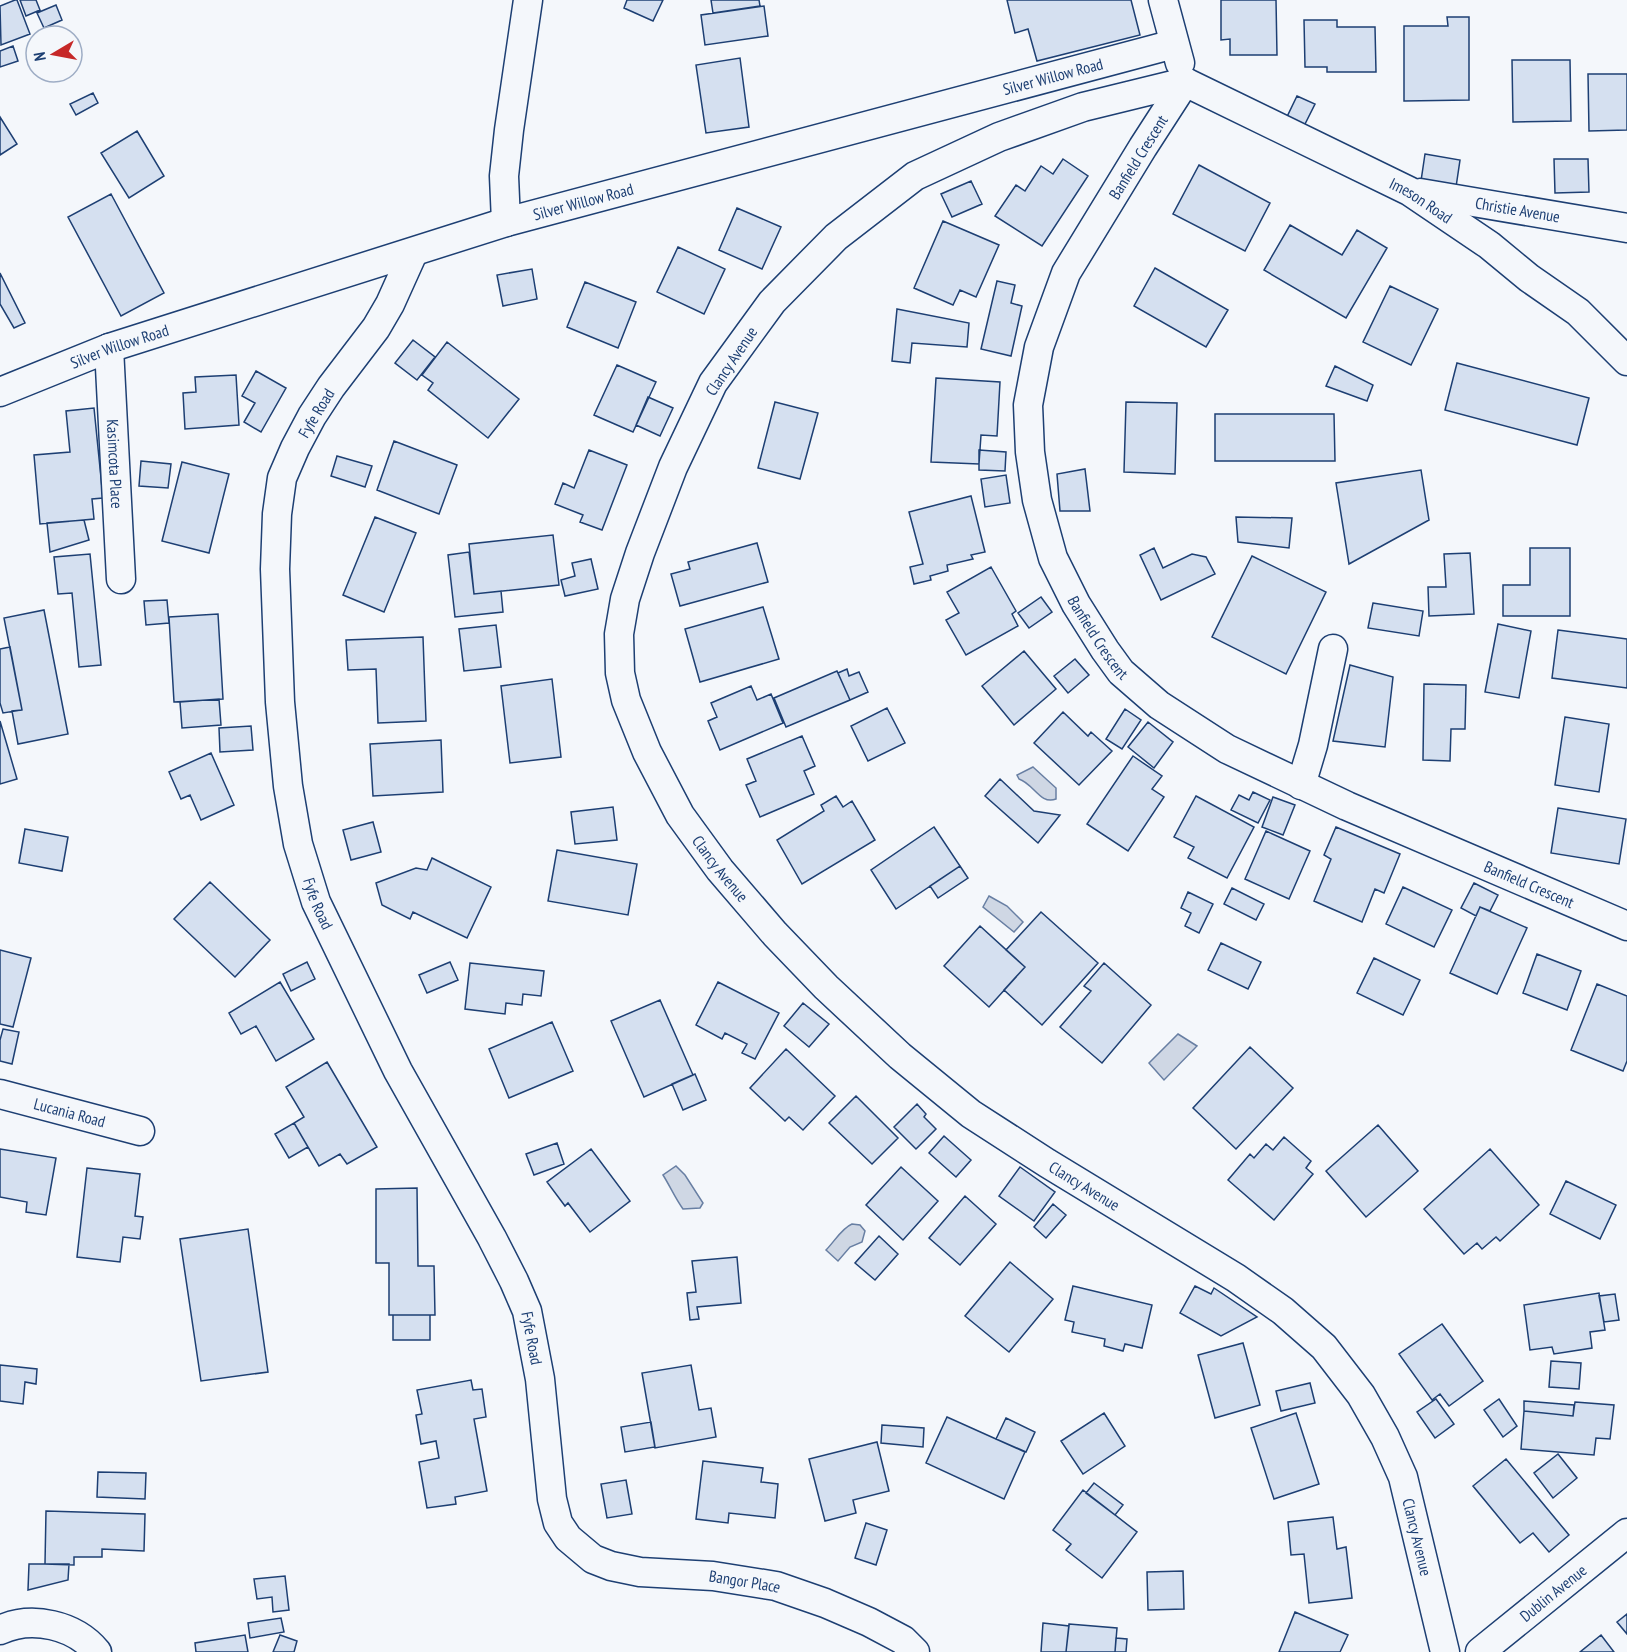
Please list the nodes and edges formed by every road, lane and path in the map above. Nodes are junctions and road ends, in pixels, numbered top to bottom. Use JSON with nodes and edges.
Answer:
{"nodes":[{"id":1,"x":528,"y":0,"type":"edge"},
{"id":2,"x":1163,"y":0,"type":"edge"},
{"id":3,"x":1174,"y":44,"type":"junction"},
{"id":4,"x":1185,"y":82,"type":"junction"},
{"id":5,"x":1409,"y":191,"type":"junction"},
{"id":6,"x":506,"y":222,"type":"junction"},
{"id":7,"x":1627,"y":228,"type":"edge"},
{"id":8,"x":413,"y":253,"type":"junction"},
{"id":9,"x":109,"y":348,"type":"junction"},
{"id":10,"x":1627,"y":361,"type":"edge"},
{"id":11,"x":0,"y":393,"type":"edge"},
{"id":12,"x":122,"y":579,"type":"dead end"},
{"id":13,"x":1333,"y":649,"type":"dead end"},
{"id":14,"x":1301,"y":784,"type":"junction"},
{"id":15,"x":1627,"y":926,"type":"edge"},
{"id":16,"x":0,"y":1094,"type":"edge"},
{"id":17,"x":140,"y":1131,"type":"dead end"},
{"id":18,"x":1627,"y":1533,"type":"edge"},
{"id":19,"x":568,"y":1538,"type":"joint"},
{"id":20,"x":0,"y":1630,"type":"edge"},
{"id":21,"x":97,"y":1652,"type":"edge"},
{"id":22,"x":915,"y":1652,"type":"edge"},
{"id":23,"x":1445,"y":1652,"type":"edge"},
{"id":24,"x":1480,"y":1652,"type":"edge"}],
"edges":[{"from":1,"to":6,"type":"street"},
{"from":2,"to":3,"type":"street"},
{"from":3,"to":4,"type":"street"},
{"from":3,"to":6,"type":"street","name":"Silver Willow Road"},
{"from":4,"to":5,"type":"street","name":"Imeson Road"},
{"from":4,"to":14,"type":"street","name":"Banfield Crescent"},
{"from":4,"to":23,"type":"street","name":"Clancy Avenue"},
{"from":5,"to":7,"type":"street","name":"Christie Avenue"},
{"from":5,"to":10,"type":"street","name":"Imeson Road"},
{"from":6,"to":8,"type":"street","name":"Silver Willow Road"},
{"from":8,"to":9,"type":"street","name":"Silver Willow Road"},
{"from":8,"to":19,"type":"street","name":"Fyfe Road"},
{"from":9,"to":11,"type":"street","name":"Silver Willow Road"},
{"from":9,"to":12,"type":"street","name":"Kasimcota Place"},
{"from":13,"to":14,"type":"street"},
{"from":14,"to":15,"type":"street","name":"Banfield Crescent"},
{"from":16,"to":17,"type":"street","name":"Lucania Road"},
{"from":18,"to":24,"type":"street","name":"Dublin Avenue"},
{"from":19,"to":22,"type":"street","name":"Bangor Place"},
{"from":20,"to":21,"type":"street"}]}
